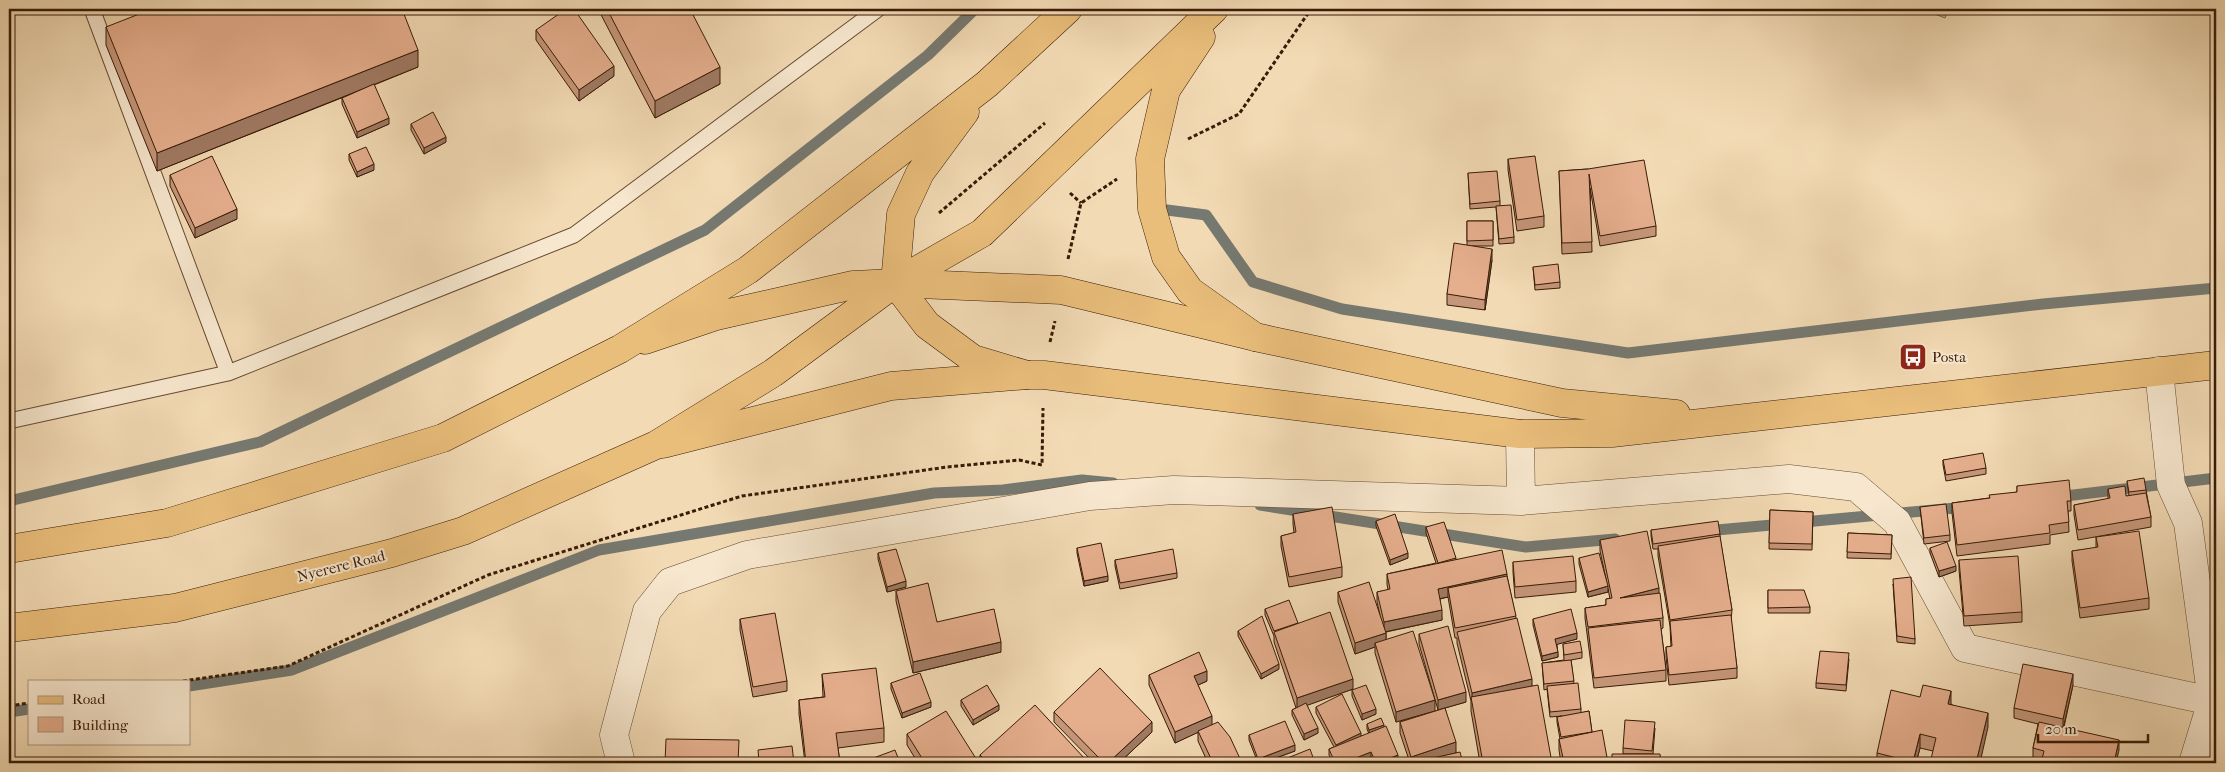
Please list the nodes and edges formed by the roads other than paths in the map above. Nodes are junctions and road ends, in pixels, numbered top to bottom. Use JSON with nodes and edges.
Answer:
{"nodes":[{"id":1,"x":92,"y":9,"type":"edge"},
{"id":2,"x":876,"y":9,"type":"edge"},
{"id":3,"x":1068,"y":9,"type":"edge"},
{"id":4,"x":1214,"y":9,"type":"edge"},
{"id":5,"x":1220,"y":9,"type":"edge"},
{"id":6,"x":987,"y":84,"type":"junction"},
{"id":7,"x":895,"y":283,"type":"junction"},
{"id":8,"x":1255,"y":337,"type":"junction"},
{"id":9,"x":620,"y":349,"type":"junction"},
{"id":10,"x":2216,"y":365,"type":"edge"},
{"id":11,"x":2159,"y":371,"type":"junction"},
{"id":12,"x":228,"y":373,"type":"junction"},
{"id":13,"x":1027,"y":374,"type":"junction"},
{"id":14,"x":1732,"y":420,"type":"junction"},
{"id":15,"x":9,"y":421,"type":"edge"},
{"id":16,"x":1520,"y":434,"type":"junction"},
{"id":17,"x":656,"y":445,"type":"junction"},
{"id":18,"x":1521,"y":501,"type":"junction"},
{"id":19,"x":9,"y":549,"type":"edge"},
{"id":20,"x":9,"y":628,"type":"edge"},
{"id":21,"x":2214,"y":701,"type":"edge"},
{"id":22,"x":621,"y":763,"type":"edge"},
{"id":23,"x":2193,"y":763,"type":"edge"}],
"edges":[{"from":1,"to":12,"type":"lane"},
{"from":2,"to":12,"type":"lane"},
{"from":3,"to":6,"type":"main road"},
{"from":4,"to":7,"type":"main road"},
{"from":5,"to":8,"type":"main road"},
{"from":6,"to":7,"type":"main road"},
{"from":6,"to":9,"type":"main road"},
{"from":7,"to":8,"type":"main road"},
{"from":7,"to":9,"type":"main road"},
{"from":7,"to":13,"type":"main road"},
{"from":7,"to":17,"type":"main road"},
{"from":8,"to":14,"type":"main road"},
{"from":9,"to":19,"type":"main road"},
{"from":10,"to":11,"type":"main road"},
{"from":11,"to":14,"type":"main road"},
{"from":11,"to":21,"type":"street"},
{"from":12,"to":15,"type":"lane"},
{"from":13,"to":16,"type":"main road"},
{"from":13,"to":17,"type":"main road"},
{"from":14,"to":16,"type":"main road"},
{"from":16,"to":18,"type":"street"},
{"from":17,"to":20,"type":"main road","name":"Nyerere Road"},
{"from":18,"to":21,"type":"street"},
{"from":18,"to":22,"type":"street"},
{"from":21,"to":23,"type":"street"}]}
